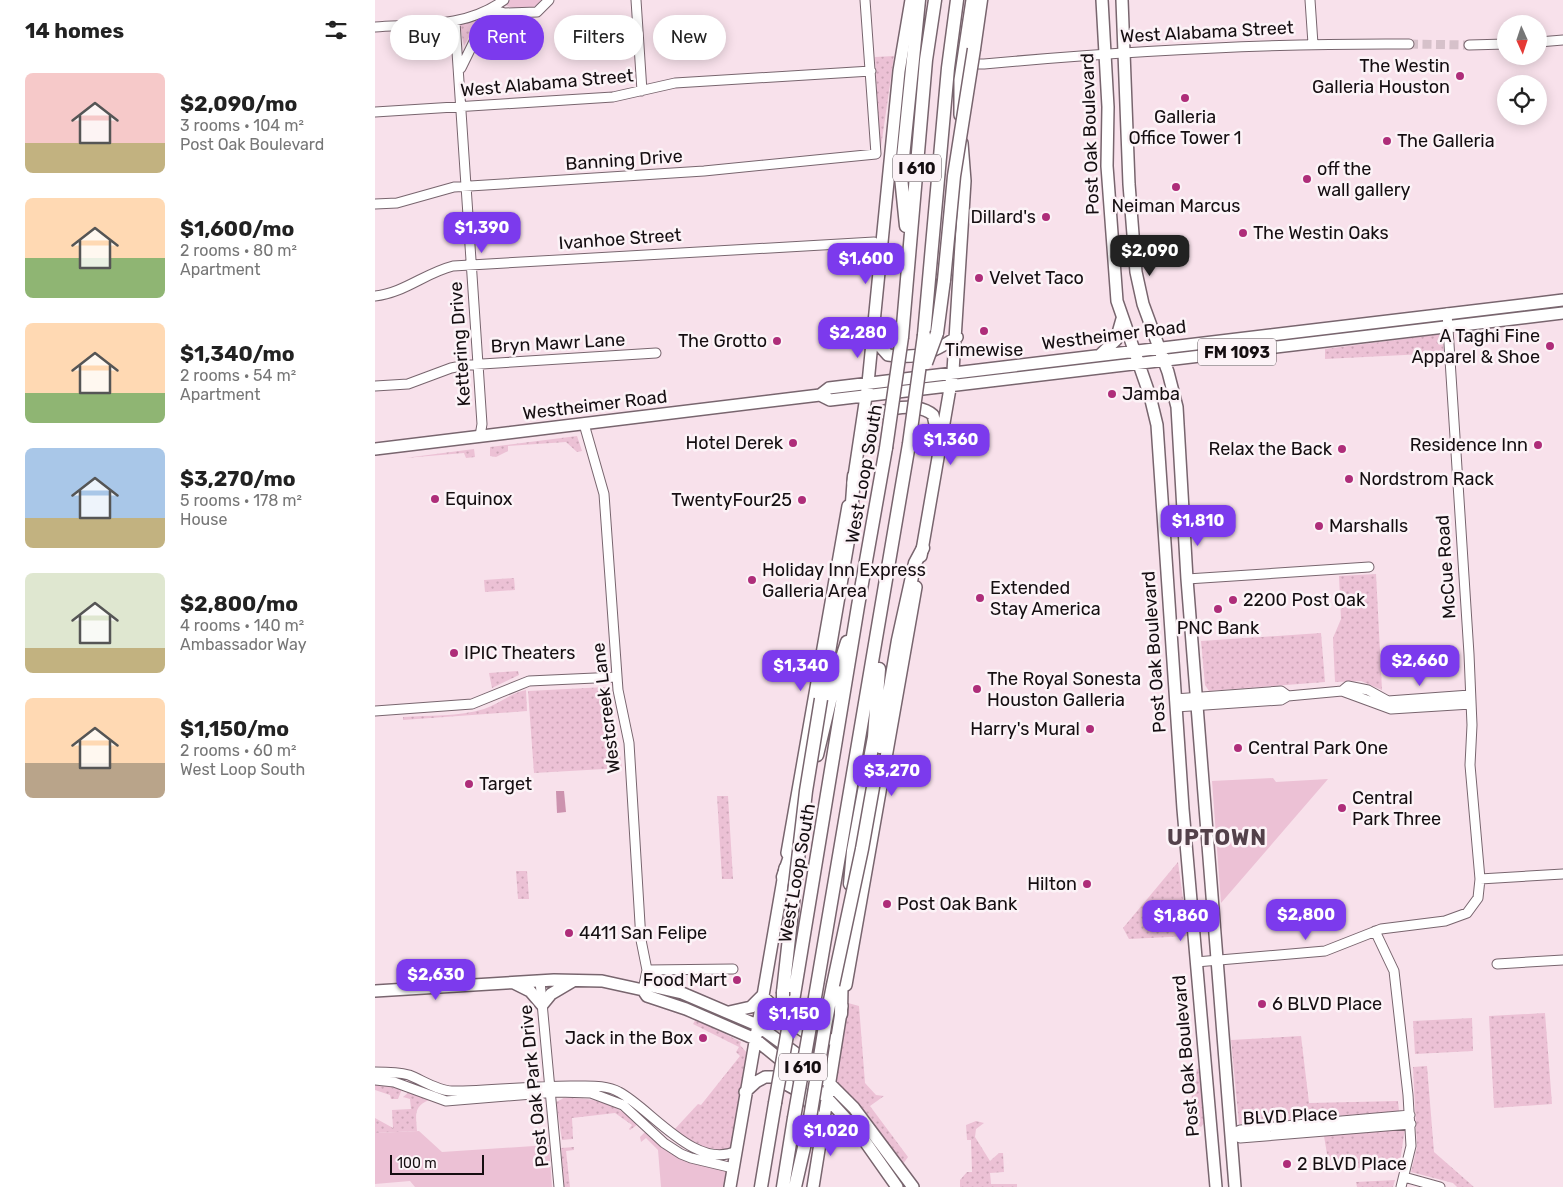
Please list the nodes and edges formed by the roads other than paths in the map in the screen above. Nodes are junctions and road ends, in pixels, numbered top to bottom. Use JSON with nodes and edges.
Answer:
{"nodes":[{"id":1,"x":504,"y":0,"type":"edge"},
{"id":2,"x":549,"y":0,"type":"edge"},
{"id":3,"x":637,"y":0,"type":"edge"},
{"id":4,"x":865,"y":0,"type":"edge"},
{"id":5,"x":911,"y":0,"type":"edge"},
{"id":6,"x":919,"y":0,"type":"edge"},
{"id":7,"x":935,"y":0,"type":"edge"},
{"id":8,"x":957,"y":0,"type":"edge"},
{"id":9,"x":972,"y":0,"type":"edge"},
{"id":10,"x":981,"y":0,"type":"edge"},
{"id":11,"x":1102,"y":0,"type":"edge"},
{"id":12,"x":1122,"y":0,"type":"edge"},
{"id":13,"x":1310,"y":0,"type":"edge"},
{"id":14,"x":490,"y":9,"type":"junction"},
{"id":15,"x":459,"y":21,"type":"edge"},
{"id":16,"x":390,"y":26,"type":"edge"},
{"id":17,"x":375,"y":27,"type":"edge"},
{"id":18,"x":1563,"y":40,"type":"edge"},
{"id":19,"x":1547,"y":41,"type":"edge"},
{"id":20,"x":1313,"y":44,"type":"junction"},
{"id":21,"x":1409,"y":44,"type":"tunnel mouth"},
{"id":22,"x":1497,"y":44,"type":"edge"},
{"id":23,"x":970,"y":45,"type":"junction"},
{"id":24,"x":1469,"y":45,"type":"tunnel mouth"},
{"id":25,"x":1125,"y":52,"type":"junction"},
{"id":26,"x":1105,"y":54,"type":"junction"},
{"id":27,"x":459,"y":60,"type":"edge"},
{"id":28,"x":460,"y":70,"type":"junction"},
{"id":29,"x":871,"y":71,"type":"junction"},
{"id":30,"x":642,"y":91,"type":"junction"},
{"id":31,"x":462,"y":106,"type":"junction"},
{"id":32,"x":375,"y":112,"type":"edge"},
{"id":33,"x":1107,"y":166,"type":"junction"},
{"id":34,"x":1129,"y":184,"type":"junction"},
{"id":35,"x":467,"y":187,"type":"junction"},
{"id":36,"x":375,"y":204,"type":"edge"},
{"id":37,"x":1112,"y":240,"type":"junction"},
{"id":38,"x":874,"y":242,"type":"dead end"},
{"id":39,"x":1135,"y":253,"type":"junction"},
{"id":40,"x":910,"y":254,"type":"junction"},
{"id":41,"x":471,"y":265,"type":"junction"},
{"id":42,"x":375,"y":296,"type":"edge"},
{"id":43,"x":1563,"y":302,"type":"edge"},
{"id":44,"x":1563,"y":313,"type":"edge"},
{"id":45,"x":1447,"y":314,"type":"junction"},
{"id":46,"x":1529,"y":317,"type":"junction"},
{"id":47,"x":1122,"y":319,"type":"junction"},
{"id":48,"x":1370,"y":324,"type":"junction"},
{"id":49,"x":1447,"y":326,"type":"junction"},
{"id":50,"x":1283,"y":333,"type":"junction"},
{"id":51,"x":930,"y":334,"type":"junction"},
{"id":52,"x":873,"y":338,"type":"junction"},
{"id":53,"x":1334,"y":340,"type":"junction"},
{"id":54,"x":956,"y":342,"type":"junction"},
{"id":55,"x":1159,"y":347,"type":"junction"},
{"id":56,"x":1134,"y":350,"type":"junction"},
{"id":57,"x":1250,"y":350,"type":"junction"},
{"id":58,"x":656,"y":354,"type":"dead end"},
{"id":59,"x":1101,"y":354,"type":"junction"},
{"id":60,"x":1164,"y":360,"type":"junction"},
{"id":61,"x":477,"y":364,"type":"junction"},
{"id":62,"x":1139,"y":364,"type":"junction"},
{"id":63,"x":982,"y":368,"type":"junction"},
{"id":64,"x":953,"y":371,"type":"junction"},
{"id":65,"x":869,"y":383,"type":"junction"},
{"id":66,"x":375,"y":386,"type":"edge"},
{"id":67,"x":952,"y":386,"type":"junction"},
{"id":68,"x":820,"y":395,"type":"junction"},
{"id":69,"x":867,"y":396,"type":"junction"},
{"id":70,"x":584,"y":424,"type":"junction"},
{"id":71,"x":861,"y":430,"type":"junction"},
{"id":72,"x":480,"y":436,"type":"junction"},
{"id":73,"x":940,"y":448,"type":"junction"},
{"id":74,"x":375,"y":449,"type":"edge"},
{"id":75,"x":854,"y":476,"type":"junction"},
{"id":76,"x":1183,"y":518,"type":"junction"},
{"id":77,"x":1163,"y":519,"type":"junction"},
{"id":78,"x":923,"y":548,"type":"junction"},
{"id":79,"x":1369,"y":567,"type":"dead end"},
{"id":80,"x":1187,"y":579,"type":"junction"},
{"id":81,"x":883,"y":599,"type":"junction"},
{"id":82,"x":858,"y":606,"type":"junction"},
{"id":83,"x":617,"y":676,"type":"junction"},
{"id":84,"x":1471,"y":700,"type":"junction"},
{"id":85,"x":1197,"y":701,"type":"junction"},
{"id":86,"x":1175,"y":703,"type":"junction"},
{"id":87,"x":375,"y":711,"type":"edge"},
{"id":88,"x":1206,"y":827,"type":"junction"},
{"id":89,"x":1185,"y":828,"type":"junction"},
{"id":90,"x":1563,"y":874,"type":"edge"},
{"id":91,"x":783,"y":877,"type":"junction"},
{"id":92,"x":1480,"y":879,"type":"junction"},
{"id":93,"x":1375,"y":931,"type":"junction"},
{"id":94,"x":1218,"y":960,"type":"junction"},
{"id":95,"x":1563,"y":960,"type":"edge"},
{"id":96,"x":1195,"y":962,"type":"junction"},
{"id":97,"x":1497,"y":964,"type":"dead end"},
{"id":98,"x":733,"y":969,"type":"dead end"},
{"id":99,"x":647,"y":970,"type":"junction"},
{"id":100,"x":576,"y":980,"type":"junction"},
{"id":101,"x":540,"y":981,"type":"junction"},
{"id":102,"x":514,"y":983,"type":"junction"},
{"id":103,"x":643,"y":990,"type":"junction"},
{"id":104,"x":375,"y":991,"type":"edge"},
{"id":105,"x":762,"y":996,"type":"junction"},
{"id":106,"x":542,"y":1005,"type":"junction"},
{"id":107,"x":727,"y":1012,"type":"junction"},
{"id":108,"x":841,"y":1014,"type":"junction"},
{"id":109,"x":757,"y":1025,"type":"junction"},
{"id":110,"x":837,"y":1036,"type":"junction"},
{"id":111,"x":755,"y":1039,"type":"junction"},
{"id":112,"x":782,"y":1063,"type":"junction"},
{"id":113,"x":375,"y":1072,"type":"edge"},
{"id":114,"x":375,"y":1080,"type":"edge"},
{"id":115,"x":830,"y":1083,"type":"junction"},
{"id":116,"x":549,"y":1089,"type":"junction"},
{"id":117,"x":745,"y":1092,"type":"junction"},
{"id":118,"x":827,"y":1098,"type":"junction"},
{"id":119,"x":651,"y":1116,"type":"junction"},
{"id":120,"x":1410,"y":1120,"type":"junction"},
{"id":121,"x":644,"y":1123,"type":"junction"},
{"id":122,"x":853,"y":1126,"type":"junction"},
{"id":123,"x":822,"y":1132,"type":"junction"},
{"id":124,"x":1231,"y":1134,"type":"junction"},
{"id":125,"x":1211,"y":1135,"type":"junction"},
{"id":126,"x":736,"y":1151,"type":"junction"},
{"id":127,"x":733,"y":1168,"type":"junction"},
{"id":128,"x":904,"y":1174,"type":"junction"},
{"id":129,"x":1404,"y":1177,"type":"junction"},
{"id":130,"x":895,"y":1185,"type":"edge"},
{"id":131,"x":559,"y":1187,"type":"edge"},
{"id":132,"x":730,"y":1187,"type":"edge"},
{"id":133,"x":761,"y":1187,"type":"edge"},
{"id":134,"x":783,"y":1187,"type":"edge"},
{"id":135,"x":795,"y":1187,"type":"edge"},
{"id":136,"x":813,"y":1187,"type":"edge"},
{"id":137,"x":913,"y":1187,"type":"edge"},
{"id":138,"x":1216,"y":1187,"type":"edge"},
{"id":139,"x":1235,"y":1187,"type":"edge"},
{"id":140,"x":1401,"y":1187,"type":"edge"},
{"id":141,"x":1440,"y":1187,"type":"edge"}],
"edges":[{"from":1,"to":14,"type":"street"},
{"from":2,"to":14,"type":"street"},
{"from":3,"to":30,"type":"street"},
{"from":4,"to":29,"type":"street"},
{"from":5,"to":52,"type":"main road"},
{"from":6,"to":40,"type":"highway"},
{"from":7,"to":40,"type":"highway","name":"West Loop South","number":"I 610"},
{"from":8,"to":51,"type":"highway","number":"I 610"},
{"from":9,"to":23,"type":"main road"},
{"from":10,"to":23,"type":"highway"},
{"from":11,"to":26,"type":"main road","name":"Post Oak Boulevard"},
{"from":12,"to":25,"type":"main road","name":"Post Oak Boulevard"},
{"from":13,"to":20,"type":"street"},
{"from":14,"to":15,"type":"street"},
{"from":14,"to":28,"type":"street","name":"Kettering Drive"},
{"from":16,"to":17,"type":"street"},
{"from":18,"to":19,"type":"street"},
{"from":20,"to":21,"type":"street","name":"West Alabama Street"},
{"from":20,"to":25,"type":"street","name":"West Alabama Street"},
{"from":22,"to":24,"type":"street"},
{"from":23,"to":26,"type":"street","name":"West Alabama Street"},
{"from":23,"to":51,"type":"highway","bridge":true},
{"from":23,"to":54,"type":"main road"},
{"from":25,"to":26,"type":"street","name":"West Alabama Street"},
{"from":25,"to":34,"type":"main road","name":"Post Oak Boulevard"},
{"from":26,"to":33,"type":"main road","name":"Post Oak Boulevard"},
{"from":27,"to":28,"type":"street","name":"Kettering Drive"},
{"from":28,"to":31,"type":"street","name":"Kettering Drive"},
{"from":29,"to":30,"type":"street","name":"West Alabama Street"},
{"from":29,"to":35,"type":"street","name":"Banning Drive"},
{"from":30,"to":31,"type":"street","name":"West Alabama Street"},
{"from":31,"to":32,"type":"street","name":"West Alabama Street"},
{"from":31,"to":35,"type":"street","name":"Kettering Drive"},
{"from":33,"to":34,"type":"main road"},
{"from":33,"to":37,"type":"main road","name":"Post Oak Boulevard"},
{"from":34,"to":39,"type":"main road","name":"Post Oak Boulevard"},
{"from":35,"to":36,"type":"street","name":"Banning Drive"},
{"from":35,"to":41,"type":"street","name":"Kettering Drive"},
{"from":37,"to":39,"type":"main road"},
{"from":37,"to":47,"type":"main road","name":"Post Oak Boulevard"},
{"from":38,"to":41,"type":"street","name":"Ivanhoe Street"},
{"from":39,"to":55,"type":"main road","name":"Post Oak Boulevard"},
{"from":40,"to":82,"type":"highway","name":"West Loop South","number":"I 610","bridge":true},
{"from":41,"to":42,"type":"street","name":"Ivanhoe Street"},
{"from":41,"to":61,"type":"street","name":"Kettering Drive"},
{"from":43,"to":45,"type":"main road","name":"Westheimer Road","number":"FM 1093"},
{"from":43,"to":46,"type":"main road"},
{"from":44,"to":46,"type":"main road","name":"Westheimer Road","number":"FM 1093"},
{"from":45,"to":48,"type":"main road","name":"Westheimer Road","number":"FM 1093"},
{"from":45,"to":49,"type":"street","name":"McCue Road"},
{"from":46,"to":49,"type":"main road","name":"Westheimer Road","number":"FM 1093"},
{"from":47,"to":56,"type":"main road","name":"Post Oak Boulevard"},
{"from":47,"to":59,"type":"main road"},
{"from":48,"to":50,"type":"main road","name":"Westheimer Road","number":"FM 1093"},
{"from":48,"to":53,"type":"main road"},
{"from":49,"to":53,"type":"main road","name":"Westheimer Road","number":"FM 1093"},
{"from":49,"to":84,"type":"street","name":"McCue Road"},
{"from":50,"to":55,"type":"main road","name":"Westheimer Road","number":"FM 1093"},
{"from":50,"to":57,"type":"main road"},
{"from":51,"to":81,"type":"highway","number":"I 610","bridge":true},
{"from":52,"to":54,"type":"main road"},
{"from":52,"to":65,"type":"main road"},
{"from":53,"to":57,"type":"main road","name":"Westheimer Road","number":"FM 1093"},
{"from":54,"to":63,"type":"main road"},
{"from":54,"to":64,"type":"main road"},
{"from":55,"to":56,"type":"main road","name":"Westheimer Road","number":"FM 1093"},
{"from":55,"to":60,"type":"main road","name":"Post Oak Boulevard"},
{"from":56,"to":59,"type":"main road","name":"Westheimer Road","number":"FM 1093"},
{"from":56,"to":62,"type":"main road","name":"Post Oak Boulevard"},
{"from":57,"to":60,"type":"main road","name":"Westheimer Road","number":"FM 1093"},
{"from":58,"to":61,"type":"street","name":"Bryn Mawr Lane"},
{"from":59,"to":63,"type":"main road","name":"Westheimer Road","number":"FM 1093"},
{"from":60,"to":62,"type":"main road","name":"Westheimer Road","number":"FM 1093"},
{"from":60,"to":76,"type":"main road","name":"Post Oak Boulevard"},
{"from":61,"to":66,"type":"street","name":"Bryn Mawr Lane"},
{"from":61,"to":72,"type":"street","name":"Kettering Drive"},
{"from":62,"to":67,"type":"main road","name":"Westheimer Road","number":"FM 1093"},
{"from":62,"to":77,"type":"main road","name":"Post Oak Boulevard"},
{"from":63,"to":64,"type":"main road","name":"Westheimer Road","number":"FM 1093"},
{"from":64,"to":65,"type":"main road","name":"Westheimer Road","number":"FM 1093"},
{"from":64,"to":67,"type":"main road"},
{"from":65,"to":68,"type":"main road","name":"Westheimer Road"},
{"from":65,"to":69,"type":"main road"},
{"from":67,"to":69,"type":"main road","name":"Westheimer Road","number":"FM 1093"},
{"from":67,"to":73,"type":"main road"},
{"from":68,"to":69,"type":"main road","name":"Westheimer Road"},
{"from":68,"to":70,"type":"main road","name":"Westheimer Road"},
{"from":69,"to":71,"type":"main road"},
{"from":70,"to":72,"type":"main road","name":"Westheimer Road"},
{"from":70,"to":83,"type":"street","name":"Westcreek Lane"},
{"from":71,"to":73,"type":"main road"},
{"from":71,"to":75,"type":"main road"},
{"from":72,"to":74,"type":"main road","name":"Westheimer Road"},
{"from":73,"to":78,"type":"main road"},
{"from":75,"to":91,"type":"main road"},
{"from":75,"to":112,"type":"highway","bridge":true},
{"from":76,"to":77,"type":"main road"},
{"from":76,"to":80,"type":"main road","name":"Post Oak Boulevard"},
{"from":77,"to":86,"type":"main road","name":"Post Oak Boulevard"},
{"from":78,"to":108,"type":"main road"},
{"from":78,"to":135,"type":"highway","bridge":true},
{"from":79,"to":80,"type":"street"},
{"from":80,"to":85,"type":"main road","name":"Post Oak Boulevard"},
{"from":81,"to":108,"type":"highway"},
{"from":81,"to":134,"type":"highway","number":"I 610","bridge":true},
{"from":82,"to":91,"type":"highway"},
{"from":82,"to":112,"type":"highway","name":"West Loop South","number":"I 610","bridge":true},
{"from":83,"to":87,"type":"street"},
{"from":83,"to":99,"type":"street","name":"Westcreek Lane"},
{"from":84,"to":85,"type":"street"},
{"from":84,"to":92,"type":"street","name":"McCue Road"},
{"from":85,"to":86,"type":"street"},
{"from":85,"to":88,"type":"main road","name":"Post Oak Boulevard"},
{"from":86,"to":89,"type":"main road","name":"Post Oak Boulevard"},
{"from":88,"to":89,"type":"main road"},
{"from":88,"to":94,"type":"main road","name":"Post Oak Boulevard"},
{"from":89,"to":96,"type":"main road","name":"Post Oak Boulevard"},
{"from":90,"to":92,"type":"street"},
{"from":91,"to":105,"type":"main road"},
{"from":92,"to":93,"type":"street","name":"McCue Road"},
{"from":93,"to":94,"type":"street","name":"McCue Road"},
{"from":93,"to":120,"type":"street"},
{"from":94,"to":96,"type":"street","name":"McCue Road"},
{"from":94,"to":124,"type":"main road","name":"Post Oak Boulevard"},
{"from":95,"to":97,"type":"street"},
{"from":96,"to":125,"type":"main road","name":"Post Oak Boulevard"},
{"from":98,"to":99,"type":"street"},
{"from":99,"to":103,"type":"street","name":"Westcreek Lane"},
{"from":100,"to":101,"type":"main road"},
{"from":100,"to":103,"type":"main road"},
{"from":100,"to":106,"type":"main road"},
{"from":101,"to":102,"type":"main road"},
{"from":101,"to":106,"type":"street","name":"Post Oak Park Drive"},
{"from":102,"to":104,"type":"main road"},
{"from":102,"to":106,"type":"main road"},
{"from":103,"to":107,"type":"main road"},
{"from":103,"to":111,"type":"main road"},
{"from":105,"to":107,"type":"main road"},
{"from":105,"to":109,"type":"main road"},
{"from":105,"to":110,"type":"main road"},
{"from":106,"to":116,"type":"street","name":"Post Oak Park Drive"},
{"from":107,"to":109,"type":"main road"},
{"from":108,"to":110,"type":"main road"},
{"from":109,"to":111,"type":"main road"},
{"from":109,"to":115,"type":"main road"},
{"from":110,"to":115,"type":"main road"},
{"from":111,"to":117,"type":"main road"},
{"from":111,"to":118,"type":"main road"},
{"from":112,"to":133,"type":"highway","name":"West Loop South","number":"I 610","bridge":true},
{"from":113,"to":116,"type":"street"},
{"from":114,"to":116,"type":"street"},
{"from":115,"to":118,"type":"main road"},
{"from":115,"to":128,"type":"main road"},
{"from":116,"to":119,"type":"street"},
{"from":116,"to":121,"type":"street"},
{"from":116,"to":131,"type":"street","name":"Post Oak Park Drive"},
{"from":117,"to":123,"type":"main road"},
{"from":117,"to":126,"type":"main road"},
{"from":118,"to":122,"type":"main road"},
{"from":118,"to":123,"type":"main road"},
{"from":119,"to":121,"type":"street"},
{"from":119,"to":126,"type":"street"},
{"from":120,"to":124,"type":"street","name":"BLVD Place"},
{"from":120,"to":129,"type":"street"},
{"from":121,"to":127,"type":"street"},
{"from":122,"to":123,"type":"main road"},
{"from":122,"to":130,"type":"main road"},
{"from":123,"to":136,"type":"main road"},
{"from":124,"to":125,"type":"main road"},
{"from":124,"to":139,"type":"main road","name":"Post Oak Boulevard"},
{"from":125,"to":138,"type":"main road","name":"Post Oak Boulevard"},
{"from":126,"to":127,"type":"main road"},
{"from":127,"to":132,"type":"main road"},
{"from":128,"to":130,"type":"main road"},
{"from":128,"to":137,"type":"main road"},
{"from":129,"to":140,"type":"street"},
{"from":129,"to":141,"type":"street"}]}
